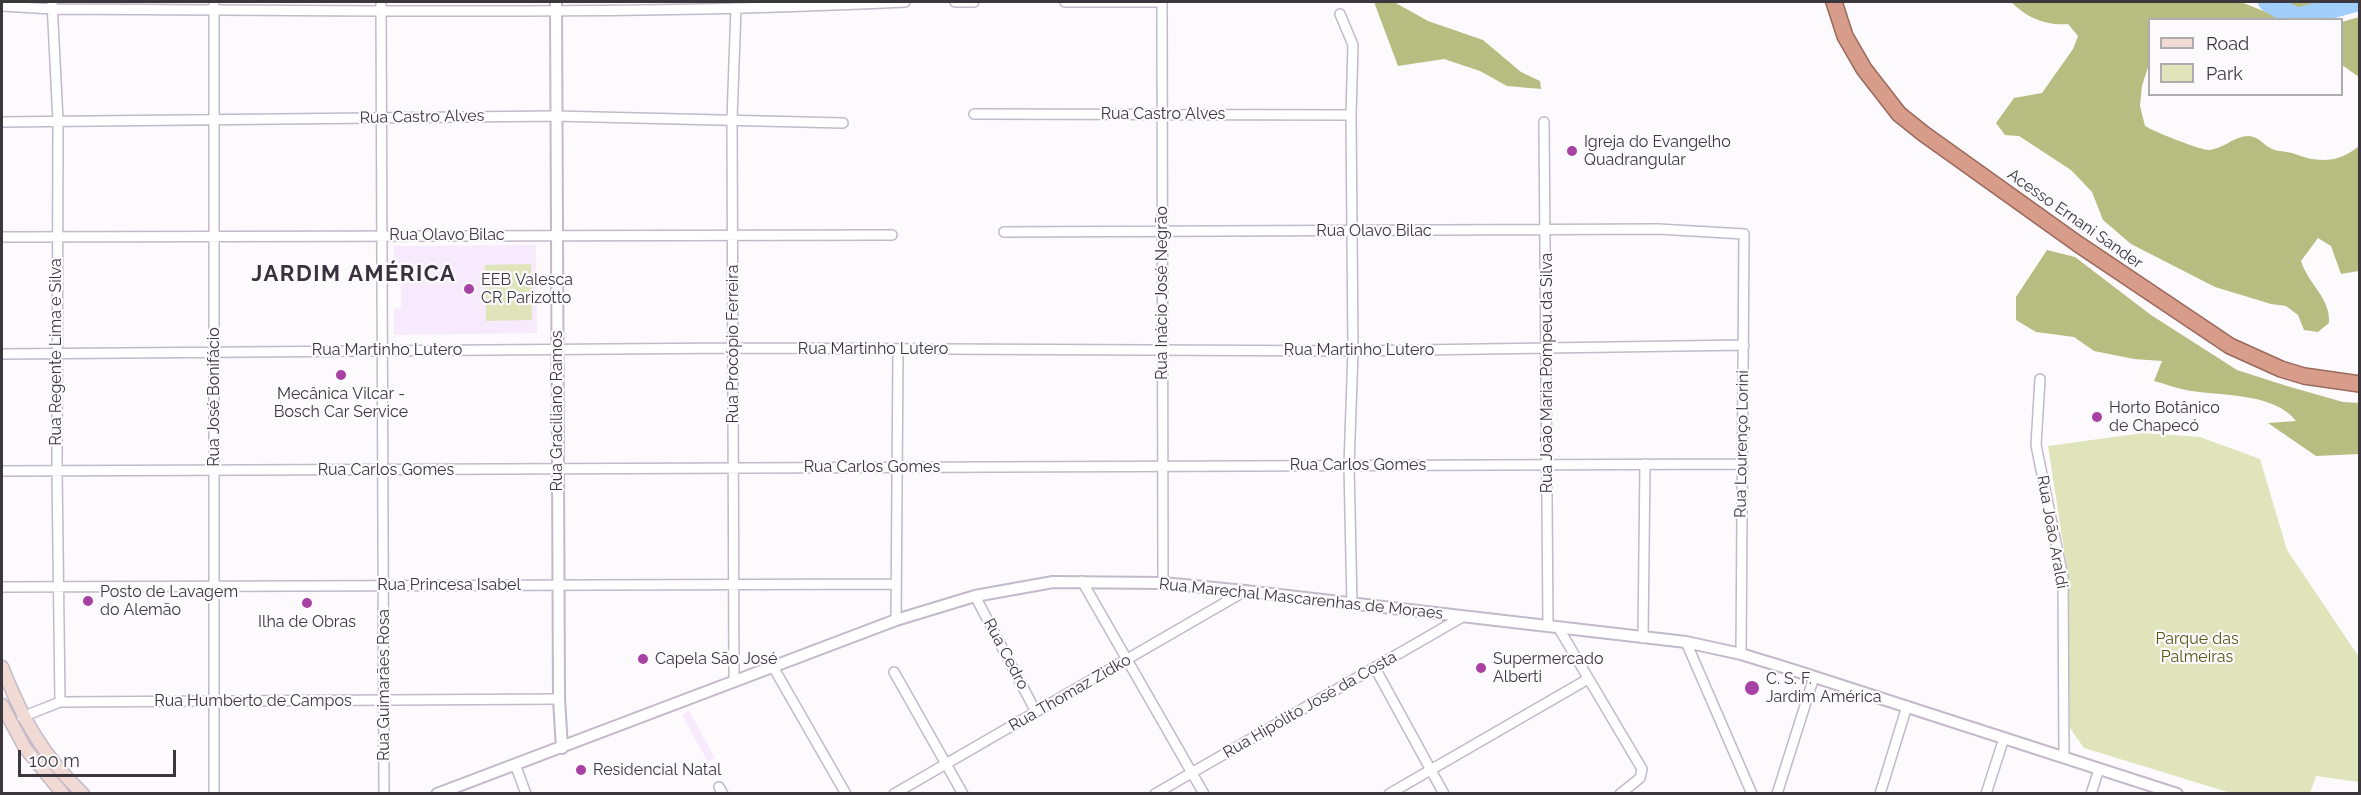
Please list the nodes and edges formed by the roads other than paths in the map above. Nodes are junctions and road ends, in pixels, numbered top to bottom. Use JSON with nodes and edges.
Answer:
{"nodes":[{"id":1,"x":905,"y":2,"type":"edge"},
{"id":2,"x":955,"y":2,"type":"edge"},
{"id":3,"x":974,"y":2,"type":"edge"},
{"id":4,"x":1065,"y":2,"type":"edge"},
{"id":5,"x":1162,"y":2,"type":"edge"},
{"id":6,"x":1834,"y":2,"type":"edge"},
{"id":7,"x":52,"y":5,"type":"edge"},
{"id":8,"x":2,"y":6,"type":"edge"},
{"id":9,"x":214,"y":6,"type":"edge"},
{"id":10,"x":381,"y":6,"type":"edge"},
{"id":11,"x":556,"y":6,"type":"edge"},
{"id":12,"x":736,"y":8,"type":"junction"},
{"id":13,"x":1340,"y":14,"type":"dead end"},
{"id":14,"x":974,"y":114,"type":"dead end"},
{"id":15,"x":1162,"y":115,"type":"junction"},
{"id":16,"x":1351,"y":115,"type":"junction"},
{"id":17,"x":555,"y":116,"type":"junction"},
{"id":18,"x":381,"y":118,"type":"junction"},
{"id":19,"x":732,"y":119,"type":"junction"},
{"id":20,"x":214,"y":120,"type":"junction"},
{"id":21,"x":58,"y":121,"type":"junction"},
{"id":22,"x":2,"y":122,"type":"edge"},
{"id":23,"x":1544,"y":122,"type":"dead end"},
{"id":24,"x":843,"y":123,"type":"dead end"},
{"id":25,"x":1546,"y":230,"type":"junction"},
{"id":26,"x":1163,"y":231,"type":"junction"},
{"id":27,"x":1004,"y":232,"type":"dead end"},
{"id":28,"x":1351,"y":232,"type":"junction"},
{"id":29,"x":1744,"y":234,"type":"joint"},
{"id":30,"x":382,"y":235,"type":"junction"},
{"id":31,"x":555,"y":235,"type":"junction"},
{"id":32,"x":732,"y":235,"type":"junction"},
{"id":33,"x":892,"y":235,"type":"dead end"},
{"id":34,"x":213,"y":236,"type":"junction"},
{"id":35,"x":2,"y":237,"type":"edge"},
{"id":36,"x":56,"y":237,"type":"junction"},
{"id":37,"x":1744,"y":345,"type":"junction"},
{"id":38,"x":733,"y":348,"type":"junction"},
{"id":39,"x":1546,"y":348,"type":"junction"},
{"id":40,"x":556,"y":349,"type":"junction"},
{"id":41,"x":1162,"y":349,"type":"junction"},
{"id":42,"x":382,"y":350,"type":"junction"},
{"id":43,"x":898,"y":351,"type":"junction"},
{"id":44,"x":1353,"y":351,"type":"junction"},
{"id":45,"x":213,"y":352,"type":"junction"},
{"id":46,"x":2,"y":354,"type":"edge"},
{"id":47,"x":56,"y":354,"type":"junction"},
{"id":48,"x":2040,"y":379,"type":"dead end"},
{"id":49,"x":2360,"y":384,"type":"edge"},
{"id":50,"x":1163,"y":464,"type":"junction"},
{"id":51,"x":1548,"y":464,"type":"junction"},
{"id":52,"x":1645,"y":464,"type":"junction"},
{"id":53,"x":1742,"y":464,"type":"junction"},
{"id":54,"x":1349,"y":466,"type":"junction"},
{"id":55,"x":898,"y":467,"type":"junction"},
{"id":56,"x":734,"y":468,"type":"junction"},
{"id":57,"x":557,"y":469,"type":"junction"},
{"id":58,"x":383,"y":470,"type":"junction"},
{"id":59,"x":2,"y":471,"type":"edge"},
{"id":60,"x":57,"y":471,"type":"junction"},
{"id":61,"x":214,"y":471,"type":"junction"},
{"id":62,"x":1082,"y":581,"type":"junction"},
{"id":63,"x":1163,"y":583,"type":"junction"},
{"id":64,"x":384,"y":584,"type":"junction"},
{"id":65,"x":896,"y":584,"type":"junction"},
{"id":66,"x":213,"y":585,"type":"junction"},
{"id":67,"x":558,"y":585,"type":"junction"},
{"id":68,"x":734,"y":585,"type":"junction"},
{"id":69,"x":2,"y":587,"type":"edge"},
{"id":70,"x":58,"y":587,"type":"junction"},
{"id":71,"x":1245,"y":591,"type":"junction"},
{"id":72,"x":975,"y":596,"type":"junction"},
{"id":73,"x":1352,"y":605,"type":"junction"},
{"id":74,"x":1464,"y":616,"type":"junction"},
{"id":75,"x":896,"y":620,"type":"junction"},
{"id":76,"x":1553,"y":626,"type":"junction"},
{"id":77,"x":1643,"y":638,"type":"junction"},
{"id":78,"x":1686,"y":642,"type":"junction"},
{"id":79,"x":1741,"y":654,"type":"junction"},
{"id":80,"x":1128,"y":661,"type":"junction"},
{"id":81,"x":772,"y":665,"type":"junction"},
{"id":82,"x":2,"y":667,"type":"edge"},
{"id":83,"x":1375,"y":668,"type":"junction"},
{"id":84,"x":894,"y":672,"type":"dead end"},
{"id":85,"x":1814,"y":677,"type":"junction"},
{"id":86,"x":734,"y":679,"type":"junction"},
{"id":87,"x":1588,"y":679,"type":"junction"},
{"id":88,"x":559,"y":699,"type":"junction"},
{"id":89,"x":384,"y":700,"type":"junction"},
{"id":90,"x":214,"y":701,"type":"junction"},
{"id":91,"x":60,"y":702,"type":"junction"},
{"id":92,"x":2,"y":705,"type":"edge"},
{"id":93,"x":1907,"y":706,"type":"junction"},
{"id":94,"x":1036,"y":712,"type":"junction"},
{"id":95,"x":22,"y":717,"type":"junction"},
{"id":96,"x":2004,"y":738,"type":"junction"},
{"id":97,"x":562,"y":748,"type":"junction"},
{"id":98,"x":2064,"y":757,"type":"junction"},
{"id":99,"x":947,"y":763,"type":"junction"},
{"id":100,"x":515,"y":764,"type":"junction"},
{"id":101,"x":2099,"y":769,"type":"junction"},
{"id":102,"x":1430,"y":770,"type":"junction"},
{"id":103,"x":1192,"y":773,"type":"junction"},
{"id":104,"x":63,"y":794,"type":"edge"},
{"id":105,"x":83,"y":794,"type":"edge"},
{"id":106,"x":214,"y":794,"type":"edge"},
{"id":107,"x":384,"y":794,"type":"edge"},
{"id":108,"x":437,"y":794,"type":"edge"},
{"id":109,"x":526,"y":794,"type":"edge"},
{"id":110,"x":846,"y":794,"type":"edge"},
{"id":111,"x":894,"y":794,"type":"edge"},
{"id":112,"x":963,"y":794,"type":"edge"},
{"id":113,"x":1155,"y":794,"type":"edge"},
{"id":114,"x":1204,"y":794,"type":"edge"},
{"id":115,"x":1389,"y":794,"type":"edge"},
{"id":116,"x":1444,"y":794,"type":"edge"},
{"id":117,"x":1620,"y":794,"type":"edge"},
{"id":118,"x":1752,"y":794,"type":"edge"},
{"id":119,"x":1777,"y":794,"type":"edge"},
{"id":120,"x":1880,"y":794,"type":"edge"},
{"id":121,"x":1986,"y":794,"type":"edge"},
{"id":122,"x":2091,"y":794,"type":"edge"},
{"id":123,"x":2177,"y":794,"type":"edge"}],
"edges":[{"from":1,"to":12,"type":"street"},
{"from":2,"to":3,"type":"street"},
{"from":4,"to":5,"type":"street"},
{"from":5,"to":15,"type":"street","name":"Rua Inácio José Negrão"},
{"from":6,"to":49,"type":"highway","name":"Acesso Ernani Sander"},
{"from":7,"to":8,"type":"street"},
{"from":7,"to":9,"type":"street"},
{"from":7,"to":21,"type":"street","name":"Rua Regente Lima e Silva"},
{"from":9,"to":10,"type":"street"},
{"from":9,"to":20,"type":"street","name":"Rua José Bonifácio"},
{"from":10,"to":11,"type":"street"},
{"from":10,"to":18,"type":"street","name":"Rua Guimarães Rosa"},
{"from":11,"to":12,"type":"street"},
{"from":11,"to":17,"type":"street","name":"Rua Graciliano Ramos"},
{"from":12,"to":19,"type":"street","name":"Rua Procópio Ferreira"},
{"from":13,"to":16,"type":"street"},
{"from":14,"to":15,"type":"street","name":"Rua Castro Alves"},
{"from":15,"to":16,"type":"street","name":"Rua Castro Alves"},
{"from":15,"to":26,"type":"street","name":"Rua Inácio José Negrão"},
{"from":16,"to":28,"type":"street"},
{"from":17,"to":18,"type":"street","name":"Rua Castro Alves"},
{"from":17,"to":19,"type":"street","name":"Rua Castro Alves"},
{"from":17,"to":31,"type":"street","name":"Rua Graciliano Ramos"},
{"from":18,"to":20,"type":"street","name":"Rua Castro Alves"},
{"from":18,"to":30,"type":"street","name":"Rua Guimarães Rosa"},
{"from":19,"to":24,"type":"street","name":"Rua Castro Alves"},
{"from":19,"to":32,"type":"street","name":"Rua Procópio Ferreira"},
{"from":20,"to":21,"type":"street","name":"Rua Castro Alves"},
{"from":20,"to":34,"type":"street","name":"Rua José Bonifácio"},
{"from":21,"to":22,"type":"street","name":"Rua Castro Alves"},
{"from":21,"to":36,"type":"street","name":"Rua Regente Lima e Silva"},
{"from":23,"to":25,"type":"street","name":"Rua João Maria Pompeu da Silva"},
{"from":25,"to":28,"type":"street","name":"Rua Olavo Bilac"},
{"from":25,"to":29,"type":"street","name":"Rua Olavo Bilac"},
{"from":25,"to":39,"type":"street","name":"Rua João Maria Pompeu da Silva"},
{"from":26,"to":27,"type":"street","name":"Rua Olavo Bilac"},
{"from":26,"to":28,"type":"street","name":"Rua Olavo Bilac"},
{"from":26,"to":41,"type":"street","name":"Rua Inácio José Negrão"},
{"from":28,"to":44,"type":"street"},
{"from":29,"to":37,"type":"street","name":"Rua Lourenço Lorini"},
{"from":30,"to":31,"type":"street","name":"Rua Olavo Bilac"},
{"from":30,"to":34,"type":"street","name":"Rua Olavo Bilac"},
{"from":30,"to":42,"type":"street","name":"Rua Guimarães Rosa"},
{"from":31,"to":32,"type":"street","name":"Rua Olavo Bilac"},
{"from":31,"to":40,"type":"street","name":"Rua Graciliano Ramos"},
{"from":32,"to":33,"type":"street","name":"Rua Olavo Bilac"},
{"from":32,"to":38,"type":"street","name":"Rua Procópio Ferreira"},
{"from":34,"to":36,"type":"street","name":"Rua Olavo Bilac"},
{"from":34,"to":45,"type":"street","name":"Rua José Bonifácio"},
{"from":35,"to":36,"type":"street","name":"Rua Olavo Bilac"},
{"from":36,"to":47,"type":"street","name":"Rua Regente Lima e Silva"},
{"from":37,"to":39,"type":"street","name":"Rua Martinho Lutero"},
{"from":37,"to":53,"type":"street","name":"Rua Lourenço Lorini"},
{"from":38,"to":40,"type":"street","name":"Rua Martinho Lutero"},
{"from":38,"to":43,"type":"street","name":"Rua Martinho Lutero"},
{"from":38,"to":56,"type":"street","name":"Rua Procópio Ferreira"},
{"from":39,"to":44,"type":"street","name":"Rua Martinho Lutero"},
{"from":39,"to":51,"type":"street","name":"Rua João Maria Pompeu da Silva"},
{"from":40,"to":42,"type":"street","name":"Rua Martinho Lutero"},
{"from":40,"to":57,"type":"street","name":"Rua Graciliano Ramos"},
{"from":41,"to":43,"type":"street","name":"Rua Martinho Lutero"},
{"from":41,"to":44,"type":"street","name":"Rua Martinho Lutero"},
{"from":41,"to":50,"type":"street","name":"Rua Inácio José Negrão"},
{"from":42,"to":45,"type":"street","name":"Rua Martinho Lutero"},
{"from":42,"to":58,"type":"street","name":"Rua Guimarães Rosa"},
{"from":43,"to":55,"type":"street"},
{"from":44,"to":54,"type":"street"},
{"from":45,"to":47,"type":"street","name":"Rua Martinho Lutero"},
{"from":45,"to":61,"type":"street","name":"Rua José Bonifácio"},
{"from":46,"to":47,"type":"street","name":"Rua Martinho Lutero"},
{"from":47,"to":60,"type":"street","name":"Rua Regente Lima e Silva"},
{"from":48,"to":98,"type":"street","name":"Rua João Araldi"},
{"from":50,"to":54,"type":"street","name":"Rua Carlos Gomes"},
{"from":50,"to":55,"type":"street","name":"Rua Carlos Gomes"},
{"from":50,"to":63,"type":"street","name":"Rua Inácio José Negrão"},
{"from":51,"to":52,"type":"street","name":"Rua Carlos Gomes"},
{"from":51,"to":54,"type":"street","name":"Rua Carlos Gomes"},
{"from":51,"to":76,"type":"street","name":"Rua João Maria Pompeu da Silva"},
{"from":52,"to":53,"type":"street","name":"Rua Carlos Gomes"},
{"from":52,"to":77,"type":"street"},
{"from":53,"to":79,"type":"street","name":"Rua Lourenço Lorini"},
{"from":54,"to":73,"type":"street"},
{"from":55,"to":56,"type":"street","name":"Rua Carlos Gomes"},
{"from":55,"to":65,"type":"street"},
{"from":56,"to":57,"type":"street","name":"Rua Carlos Gomes"},
{"from":56,"to":68,"type":"street","name":"Rua Procópio Ferreira"},
{"from":57,"to":58,"type":"street","name":"Rua Carlos Gomes"},
{"from":57,"to":67,"type":"street","name":"Rua Graciliano Ramos"},
{"from":58,"to":61,"type":"street","name":"Rua Carlos Gomes"},
{"from":58,"to":64,"type":"street","name":"Rua Guimarães Rosa"},
{"from":59,"to":60,"type":"street","name":"Rua Carlos Gomes"},
{"from":60,"to":61,"type":"street","name":"Rua Carlos Gomes"},
{"from":60,"to":70,"type":"street","name":"Rua Regente Lima e Silva"},
{"from":61,"to":66,"type":"street","name":"Rua José Bonifácio"},
{"from":62,"to":63,"type":"street","name":"Rua Marechal Mascarenhas de Moraes"},
{"from":62,"to":72,"type":"street","name":"Rua Marechal Mascarenhas de Moraes"},
{"from":62,"to":80,"type":"street"},
{"from":63,"to":71,"type":"street","name":"Rua Marechal Mascarenhas de Moraes"},
{"from":64,"to":66,"type":"street","name":"Rua Princesa Isabel"},
{"from":64,"to":67,"type":"street","name":"Rua Princesa Isabel"},
{"from":64,"to":89,"type":"street","name":"Rua Guimarães Rosa"},
{"from":65,"to":68,"type":"street","name":"Rua Princesa Isabel"},
{"from":65,"to":75,"type":"street"},
{"from":66,"to":70,"type":"street","name":"Rua Princesa Isabel"},
{"from":66,"to":90,"type":"street","name":"Rua José Bonifácio"},
{"from":67,"to":68,"type":"street","name":"Rua Princesa Isabel"},
{"from":67,"to":88,"type":"street","name":"Rua Graciliano Ramos"},
{"from":68,"to":86,"type":"street","name":"Rua Procópio Ferreira"},
{"from":69,"to":70,"type":"street","name":"Rua Princesa Isabel"},
{"from":70,"to":91,"type":"street","name":"Rua Regente Lima e Silva"},
{"from":71,"to":73,"type":"street","name":"Rua Marechal Mascarenhas de Moraes"},
{"from":71,"to":80,"type":"street","name":"Rua Thomaz Zidko"},
{"from":72,"to":75,"type":"street","name":"Rua Marechal Mascarenhas de Moraes"},
{"from":72,"to":94,"type":"street","name":"Rua Cedro"},
{"from":73,"to":74,"type":"street","name":"Rua Marechal Mascarenhas de Moraes"},
{"from":74,"to":76,"type":"street","name":"Rua Marechal Mascarenhas de Moraes"},
{"from":74,"to":83,"type":"street","name":"Rua Hipólito José da Costa"},
{"from":75,"to":81,"type":"street","name":"Rua Marechal Mascarenhas de Moraes"},
{"from":76,"to":77,"type":"street","name":"Rua Marechal Mascarenhas de Moraes"},
{"from":76,"to":87,"type":"street"},
{"from":77,"to":78,"type":"street","name":"Rua Marechal Mascarenhas de Moraes"},
{"from":78,"to":79,"type":"street","name":"Rua Marechal Mascarenhas de Moraes"},
{"from":78,"to":118,"type":"street"},
{"from":79,"to":85,"type":"street","name":"Rua Marechal Mascarenhas de Moraes"},
{"from":80,"to":94,"type":"street","name":"Rua Thomaz Zidko"},
{"from":80,"to":103,"type":"street"},
{"from":81,"to":86,"type":"street","name":"Rua Marechal Mascarenhas de Moraes"},
{"from":81,"to":110,"type":"street"},
{"from":82,"to":95,"type":"main road"},
{"from":83,"to":102,"type":"street"},
{"from":83,"to":103,"type":"street","name":"Rua Hipólito José da Costa"},
{"from":84,"to":99,"type":"street"},
{"from":85,"to":93,"type":"street","name":"Rua Marechal Mascarenhas de Moraes"},
{"from":85,"to":119,"type":"street"},
{"from":86,"to":97,"type":"street","name":"Rua Marechal Mascarenhas de Moraes"},
{"from":87,"to":102,"type":"street"},
{"from":87,"to":117,"type":"street"},
{"from":88,"to":89,"type":"street","name":"Rua Humberto de Campos"},
{"from":88,"to":97,"type":"street","name":"Rua Graciliano Ramos"},
{"from":89,"to":90,"type":"street","name":"Rua Humberto de Campos"},
{"from":89,"to":107,"type":"street","name":"Rua Guimarães Rosa"},
{"from":90,"to":91,"type":"street","name":"Rua Humberto de Campos"},
{"from":90,"to":106,"type":"street","name":"Rua José Bonifácio"},
{"from":91,"to":95,"type":"street","name":"Rua Humberto de Campos"},
{"from":92,"to":104,"type":"main road"},
{"from":93,"to":96,"type":"street","name":"Rua Marechal Mascarenhas de Moraes"},
{"from":93,"to":120,"type":"street"},
{"from":94,"to":99,"type":"street","name":"Rua Thomaz Zidko"},
{"from":95,"to":105,"type":"main road"},
{"from":96,"to":98,"type":"street","name":"Rua Marechal Mascarenhas de Moraes"},
{"from":96,"to":121,"type":"street"},
{"from":97,"to":100,"type":"street","name":"Rua Marechal Mascarenhas de Moraes"},
{"from":98,"to":101,"type":"street","name":"Rua Marechal Mascarenhas de Moraes"},
{"from":99,"to":111,"type":"street","name":"Rua Thomaz Zidko"},
{"from":99,"to":112,"type":"street"},
{"from":100,"to":108,"type":"street","name":"Rua Marechal Mascarenhas de Moraes"},
{"from":100,"to":109,"type":"street"},
{"from":101,"to":122,"type":"street"},
{"from":101,"to":123,"type":"street","name":"Rua Marechal Mascarenhas de Moraes"},
{"from":102,"to":115,"type":"street"},
{"from":102,"to":116,"type":"street"},
{"from":103,"to":113,"type":"street","name":"Rua Hipólito José da Costa"},
{"from":103,"to":114,"type":"street"}]}
